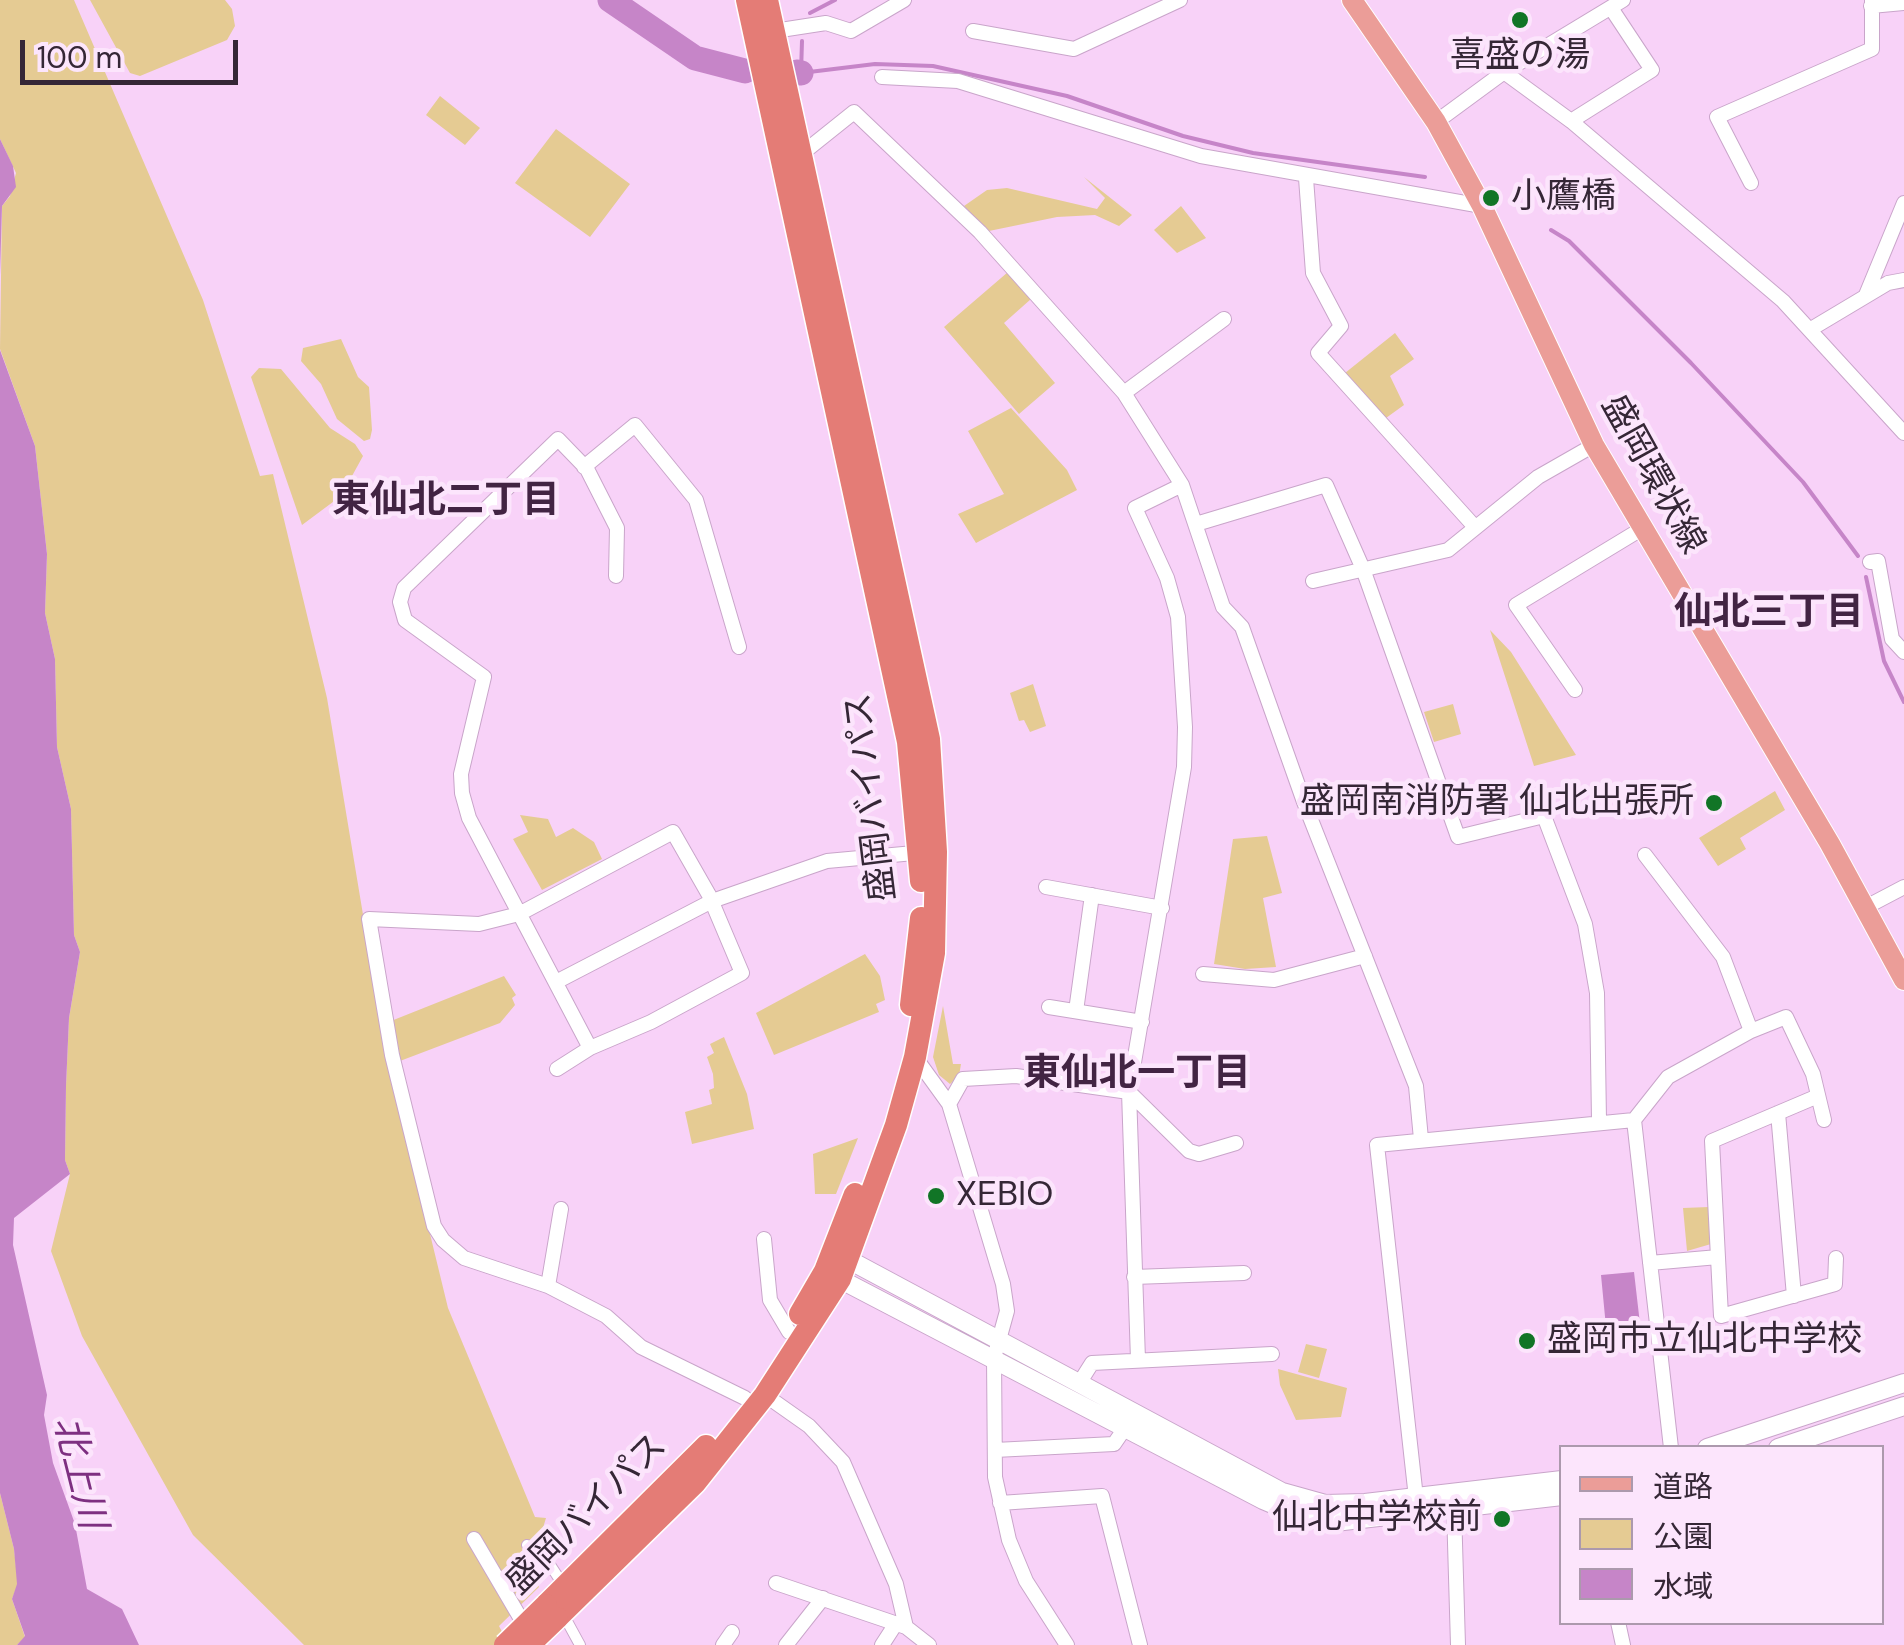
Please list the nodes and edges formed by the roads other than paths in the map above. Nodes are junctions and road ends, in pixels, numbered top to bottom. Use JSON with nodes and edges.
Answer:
{"nodes":[{"id":1,"x":747,"y":0,"type":"edge"},
{"id":2,"x":767,"y":0,"type":"edge"},
{"id":3,"x":904,"y":0,"type":"edge"},
{"id":4,"x":1180,"y":0,"type":"edge"},
{"id":5,"x":1352,"y":0,"type":"edge"},
{"id":6,"x":1871,"y":3,"type":"edge"},
{"id":7,"x":1904,"y":3,"type":"edge"},
{"id":8,"x":1617,"y":4,"type":"edge"},
{"id":9,"x":774,"y":31,"type":"junction"},
{"id":10,"x":972,"y":31,"type":"dead end"},
{"id":11,"x":1504,"y":72,"type":"junction"},
{"id":12,"x":882,"y":77,"type":"dead end"},
{"id":13,"x":1571,"y":121,"type":"junction"},
{"id":14,"x":1436,"y":122,"type":"junction"},
{"id":15,"x":799,"y":150,"type":"junction"},
{"id":16,"x":1306,"y":178,"type":"junction"},
{"id":17,"x":1751,"y":183,"type":"dead end"},
{"id":18,"x":1904,"y":203,"type":"edge"},
{"id":19,"x":1482,"y":206,"type":"junction"},
{"id":20,"x":1904,"y":280,"type":"edge"},
{"id":21,"x":1866,"y":296,"type":"junction"},
{"id":22,"x":1224,"y":319,"type":"dead end"},
{"id":23,"x":1811,"y":329,"type":"junction"},
{"id":24,"x":1124,"y":393,"type":"junction"},
{"id":25,"x":1904,"y":433,"type":"edge"},
{"id":26,"x":1594,"y":444,"type":"junction"},
{"id":27,"x":584,"y":466,"type":"junction"},
{"id":28,"x":1182,"y":485,"type":"junction"},
{"id":29,"x":1196,"y":524,"type":"junction"},
{"id":30,"x":1474,"y":526,"type":"junction"},
{"id":31,"x":1643,"y":528,"type":"junction"},
{"id":32,"x":1870,"y":562,"type":"dead end"},
{"id":33,"x":1363,"y":569,"type":"junction"},
{"id":34,"x":616,"y":576,"type":"dead end"},
{"id":35,"x":1313,"y":581,"type":"dead end"},
{"id":36,"x":739,"y":647,"type":"dead end"},
{"id":37,"x":1904,"y":652,"type":"edge"},
{"id":38,"x":1574,"y":690,"type":"dead end"},
{"id":39,"x":928,"y":852,"type":"junction"},
{"id":40,"x":1646,"y":854,"type":"dead end"},
{"id":41,"x":1046,"y":887,"type":"dead end"},
{"id":42,"x":1904,"y":887,"type":"edge"},
{"id":43,"x":1092,"y":894,"type":"junction"},
{"id":44,"x":712,"y":901,"type":"junction"},
{"id":45,"x":1866,"y":906,"type":"junction"},
{"id":46,"x":1162,"y":908,"type":"junction"},
{"id":47,"x":519,"y":914,"type":"junction"},
{"id":48,"x":1366,"y":956,"type":"junction"},
{"id":49,"x":1203,"y":974,"type":"dead end"},
{"id":50,"x":1904,"y":980,"type":"edge"},
{"id":51,"x":556,"y":982,"type":"junction"},
{"id":52,"x":1050,"y":1007,"type":"dead end"},
{"id":53,"x":1076,"y":1011,"type":"junction"},
{"id":54,"x":1142,"y":1022,"type":"junction"},
{"id":55,"x":1750,"y":1031,"type":"junction"},
{"id":56,"x":590,"y":1048,"type":"junction"},
{"id":57,"x":915,"y":1056,"type":"junction"},
{"id":58,"x":557,"y":1069,"type":"dead end"},
{"id":59,"x":1129,"y":1092,"type":"junction"},
{"id":60,"x":1818,"y":1096,"type":"junction"},
{"id":61,"x":950,"y":1104,"type":"junction"},
{"id":62,"x":1778,"y":1113,"type":"junction"},
{"id":63,"x":1600,"y":1120,"type":"junction"},
{"id":64,"x":1634,"y":1120,"type":"junction"},
{"id":65,"x":1824,"y":1120,"type":"dead end"},
{"id":66,"x":1421,"y":1138,"type":"junction"},
{"id":67,"x":1236,"y":1143,"type":"dead end"},
{"id":68,"x":562,"y":1208,"type":"dead end"},
{"id":69,"x":764,"y":1239,"type":"dead end"},
{"id":70,"x":1718,"y":1258,"type":"junction"},
{"id":71,"x":1836,"y":1258,"type":"dead end"},
{"id":72,"x":1650,"y":1263,"type":"junction"},
{"id":73,"x":837,"y":1265,"type":"junction"},
{"id":74,"x":1244,"y":1273,"type":"dead end"},
{"id":75,"x":1134,"y":1277,"type":"junction"},
{"id":76,"x":548,"y":1286,"type":"junction"},
{"id":77,"x":1794,"y":1296,"type":"junction"},
{"id":78,"x":788,"y":1332,"type":"junction"},
{"id":79,"x":996,"y":1336,"type":"junction"},
{"id":80,"x":1272,"y":1354,"type":"dead end"},
{"id":81,"x":994,"y":1358,"type":"junction"},
{"id":82,"x":1138,"y":1360,"type":"junction"},
{"id":83,"x":1080,"y":1382,"type":"junction"},
{"id":84,"x":1904,"y":1384,"type":"edge"},
{"id":85,"x":755,"y":1396,"type":"junction"},
{"id":86,"x":1904,"y":1406,"type":"edge"},
{"id":87,"x":1125,"y":1428,"type":"junction"},
{"id":88,"x":1671,"y":1445,"type":"edge"},
{"id":89,"x":1716,"y":1445,"type":"edge"},
{"id":90,"x":1787,"y":1445,"type":"edge"},
{"id":91,"x":995,"y":1450,"type":"junction"},
{"id":92,"x":1559,"y":1480,"type":"edge"},
{"id":93,"x":1559,"y":1496,"type":"edge"},
{"id":94,"x":1416,"y":1498,"type":"junction"},
{"id":95,"x":1000,"y":1503,"type":"junction"},
{"id":96,"x":1454,"y":1510,"type":"junction"},
{"id":97,"x":474,"y":1538,"type":"dead end"},
{"id":98,"x":527,"y":1545,"type":"dead end"},
{"id":99,"x":558,"y":1578,"type":"dead end"},
{"id":100,"x":776,"y":1583,"type":"dead end"},
{"id":101,"x":824,"y":1598,"type":"junction"},
{"id":102,"x":557,"y":1615,"type":"junction"},
{"id":103,"x":901,"y":1626,"type":"junction"},
{"id":104,"x":732,"y":1632,"type":"dead end"},
{"id":105,"x":504,"y":1645,"type":"edge"},
{"id":106,"x":532,"y":1645,"type":"edge"},
{"id":107,"x":580,"y":1645,"type":"edge"},
{"id":108,"x":722,"y":1645,"type":"edge"},
{"id":109,"x":786,"y":1645,"type":"edge"},
{"id":110,"x":882,"y":1645,"type":"edge"},
{"id":111,"x":929,"y":1645,"type":"edge"},
{"id":112,"x":1067,"y":1645,"type":"edge"},
{"id":113,"x":1140,"y":1645,"type":"edge"},
{"id":114,"x":1458,"y":1645,"type":"edge"}],
"edges":[{"from":1,"to":39,"type":"highway","name":"盛岡バイパス"},
{"from":2,"to":9,"type":"highway","name":"盛岡バイパス"},
{"from":3,"to":9,"type":"street"},
{"from":4,"to":10,"type":"street"},
{"from":5,"to":14,"type":"main road","name":"盛岡環状線"},
{"from":6,"to":7,"type":"street"},
{"from":6,"to":17,"type":"street"},
{"from":8,"to":11,"type":"street"},
{"from":8,"to":13,"type":"street"},
{"from":9,"to":15,"type":"highway","name":"盛岡バイパス"},
{"from":11,"to":13,"type":"street"},
{"from":11,"to":14,"type":"street"},
{"from":12,"to":16,"type":"street"},
{"from":13,"to":23,"type":"street"},
{"from":14,"to":19,"type":"main road","name":"盛岡環状線"},
{"from":15,"to":24,"type":"street"},
{"from":15,"to":39,"type":"highway","name":"盛岡バイパス"},
{"from":16,"to":19,"type":"street"},
{"from":16,"to":30,"type":"street"},
{"from":18,"to":21,"type":"street"},
{"from":19,"to":26,"type":"main road","name":"盛岡環状線"},
{"from":20,"to":21,"type":"street"},
{"from":21,"to":23,"type":"street"},
{"from":22,"to":24,"type":"street"},
{"from":23,"to":25,"type":"street"},
{"from":24,"to":28,"type":"street"},
{"from":26,"to":30,"type":"street"},
{"from":26,"to":31,"type":"main road","name":"盛岡環状線"},
{"from":27,"to":34,"type":"street"},
{"from":27,"to":36,"type":"street"},
{"from":27,"to":47,"type":"street"},
{"from":28,"to":29,"type":"street"},
{"from":28,"to":46,"type":"street"},
{"from":29,"to":33,"type":"street"},
{"from":29,"to":48,"type":"street"},
{"from":30,"to":33,"type":"street"},
{"from":31,"to":38,"type":"street"},
{"from":31,"to":45,"type":"main road","name":"盛岡環状線"},
{"from":32,"to":37,"type":"street"},
{"from":33,"to":35,"type":"street"},
{"from":33,"to":63,"type":"street"},
{"from":39,"to":44,"type":"street"},
{"from":39,"to":57,"type":"highway","name":"盛岡バイパス"},
{"from":39,"to":73,"type":"highway","name":"盛岡バイパス"},
{"from":40,"to":55,"type":"street"},
{"from":41,"to":43,"type":"street"},
{"from":42,"to":45,"type":"street"},
{"from":43,"to":46,"type":"street"},
{"from":43,"to":53,"type":"street"},
{"from":44,"to":47,"type":"street"},
{"from":44,"to":51,"type":"street"},
{"from":44,"to":56,"type":"street"},
{"from":45,"to":50,"type":"main road","name":"盛岡環状線"},
{"from":46,"to":54,"type":"street"},
{"from":47,"to":51,"type":"street"},
{"from":47,"to":76,"type":"street"},
{"from":48,"to":49,"type":"street"},
{"from":48,"to":66,"type":"street"},
{"from":51,"to":56,"type":"street"},
{"from":52,"to":53,"type":"street"},
{"from":53,"to":54,"type":"street"},
{"from":54,"to":59,"type":"street"},
{"from":55,"to":60,"type":"street"},
{"from":55,"to":64,"type":"street"},
{"from":56,"to":58,"type":"street"},
{"from":57,"to":61,"type":"street"},
{"from":57,"to":73,"type":"highway","name":"盛岡バイパス"},
{"from":59,"to":61,"type":"street"},
{"from":59,"to":67,"type":"street"},
{"from":59,"to":75,"type":"street"},
{"from":60,"to":62,"type":"street"},
{"from":60,"to":65,"type":"street"},
{"from":61,"to":79,"type":"street"},
{"from":62,"to":70,"type":"street"},
{"from":62,"to":77,"type":"street"},
{"from":63,"to":64,"type":"street"},
{"from":63,"to":66,"type":"street"},
{"from":64,"to":72,"type":"street"},
{"from":66,"to":94,"type":"street"},
{"from":68,"to":76,"type":"street"},
{"from":69,"to":78,"type":"street"},
{"from":70,"to":72,"type":"street"},
{"from":70,"to":77,"type":"street"},
{"from":71,"to":77,"type":"street"},
{"from":72,"to":88,"type":"street"},
{"from":73,"to":78,"type":"highway","name":"盛岡バイパス"},
{"from":73,"to":79,"type":"street"},
{"from":73,"to":81,"type":"street"},
{"from":73,"to":85,"type":"highway","name":"盛岡バイパス"},
{"from":74,"to":75,"type":"street"},
{"from":75,"to":82,"type":"street"},
{"from":76,"to":85,"type":"street"},
{"from":78,"to":85,"type":"highway","name":"盛岡バイパス"},
{"from":79,"to":81,"type":"street"},
{"from":79,"to":83,"type":"street"},
{"from":80,"to":82,"type":"street"},
{"from":81,"to":87,"type":"street"},
{"from":81,"to":91,"type":"street"},
{"from":82,"to":83,"type":"street"},
{"from":83,"to":94,"type":"street"},
{"from":84,"to":89,"type":"street"},
{"from":85,"to":102,"type":"highway","name":"盛岡バイパス"},
{"from":85,"to":103,"type":"street"},
{"from":86,"to":90,"type":"street"},
{"from":87,"to":91,"type":"street"},
{"from":87,"to":96,"type":"street"},
{"from":91,"to":95,"type":"street"},
{"from":92,"to":94,"type":"street"},
{"from":93,"to":96,"type":"street"},
{"from":95,"to":112,"type":"street"},
{"from":95,"to":113,"type":"street"},
{"from":96,"to":114,"type":"street"},
{"from":97,"to":106,"type":"street"},
{"from":98,"to":99,"type":"street"},
{"from":100,"to":101,"type":"street"},
{"from":101,"to":103,"type":"street"},
{"from":101,"to":109,"type":"street"},
{"from":102,"to":105,"type":"highway","name":"盛岡バイパス","bridge":true},
{"from":102,"to":106,"type":"highway","name":"盛岡バイパス","bridge":true},
{"from":102,"to":107,"type":"street"},
{"from":103,"to":110,"type":"street"},
{"from":103,"to":111,"type":"street"},
{"from":104,"to":108,"type":"street"}]}
